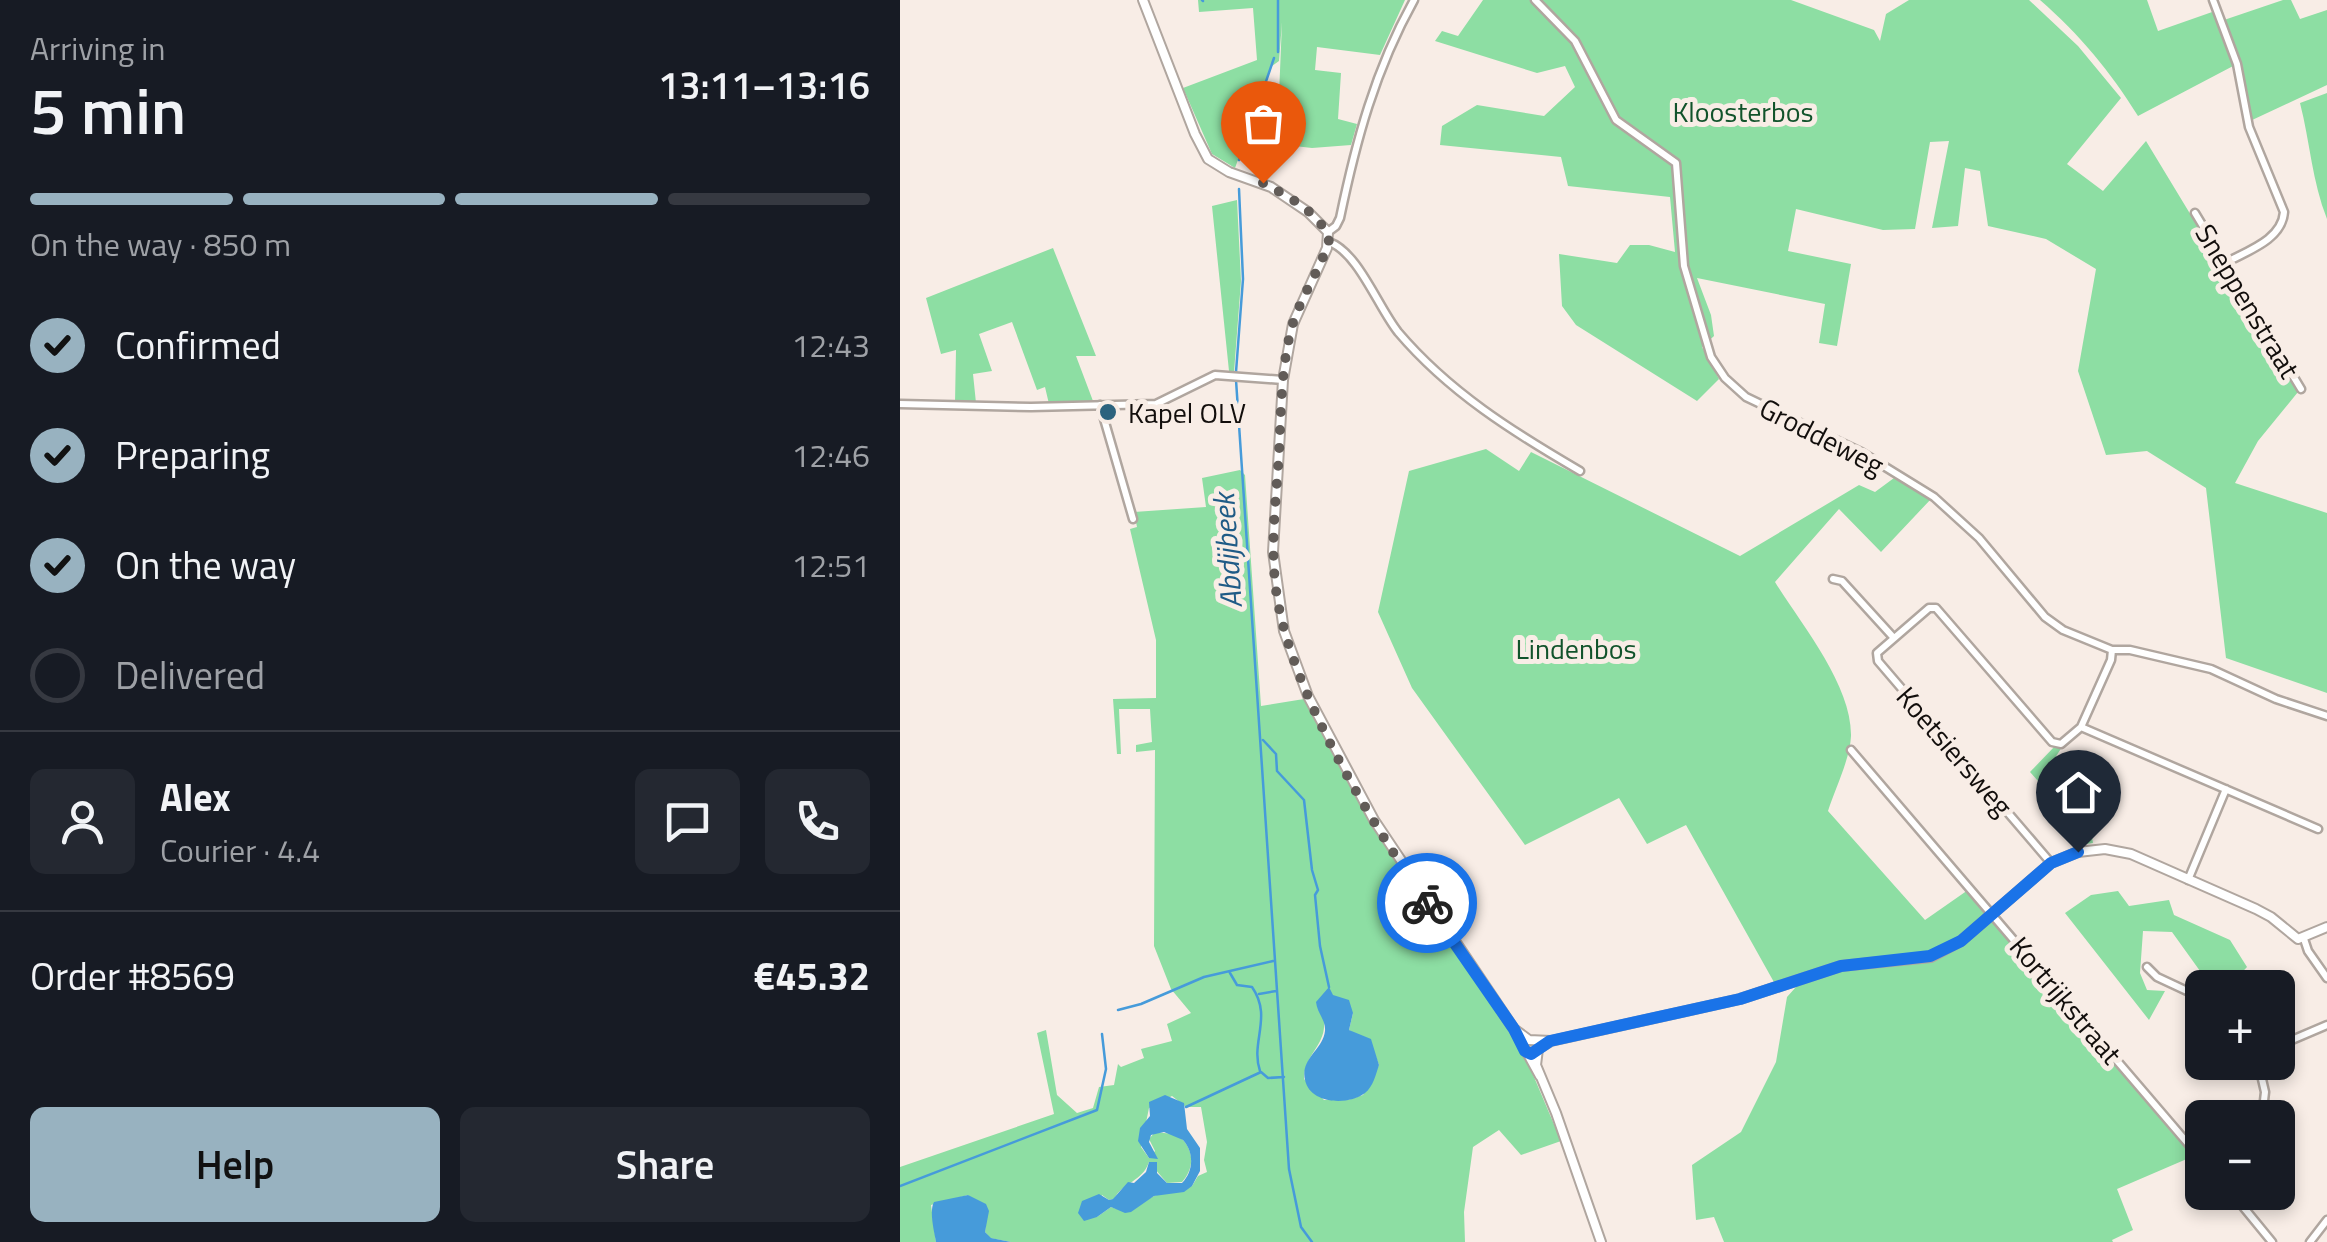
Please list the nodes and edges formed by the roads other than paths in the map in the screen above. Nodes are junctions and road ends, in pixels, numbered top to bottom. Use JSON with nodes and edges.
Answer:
{"nodes":[{"id":1,"x":1144,"y":0,"type":"edge"},
{"id":2,"x":1414,"y":0,"type":"edge"},
{"id":3,"x":1535,"y":0,"type":"edge"},
{"id":4,"x":2213,"y":0,"type":"edge"},
{"id":5,"x":2195,"y":213,"type":"dead end"},
{"id":6,"x":1328,"y":237,"type":"junction"},
{"id":7,"x":2224,"y":262,"type":"junction"},
{"id":8,"x":1283,"y":380,"type":"junction"},
{"id":9,"x":2301,"y":389,"type":"dead end"},
{"id":10,"x":900,"y":404,"type":"edge"},
{"id":11,"x":1100,"y":405,"type":"junction"},
{"id":12,"x":1580,"y":471,"type":"dead end"},
{"id":13,"x":1133,"y":519,"type":"dead end"},
{"id":14,"x":1833,"y":579,"type":"dead end"},
{"id":15,"x":1892,"y":638,"type":"junction"},
{"id":16,"x":2112,"y":650,"type":"junction"},
{"id":17,"x":2327,"y":716,"type":"edge"},
{"id":18,"x":2080,"y":726,"type":"junction"},
{"id":19,"x":1851,"y":750,"type":"dead end"},
{"id":20,"x":2226,"y":789,"type":"junction"},
{"id":21,"x":2318,"y":829,"type":"dead end"},
{"id":22,"x":2051,"y":863,"type":"junction"},
{"id":23,"x":2188,"y":880,"type":"junction"},
{"id":24,"x":1992,"y":914,"type":"junction"},
{"id":25,"x":2327,"y":927,"type":"edge"},
{"id":26,"x":2304,"y":939,"type":"junction"},
{"id":27,"x":2147,"y":967,"type":"dead end"},
{"id":28,"x":2327,"y":978,"type":"edge"},
{"id":29,"x":2185,"y":990,"type":"edge"},
{"id":30,"x":2327,"y":1025,"type":"edge"},
{"id":31,"x":2295,"y":1039,"type":"edge"},
{"id":32,"x":1532,"y":1047,"type":"junction"},
{"id":33,"x":2185,"y":1140,"type":"edge"},
{"id":34,"x":2246,"y":1210,"type":"edge"},
{"id":35,"x":2327,"y":1220,"type":"edge"},
{"id":36,"x":1601,"y":1242,"type":"edge"},
{"id":37,"x":2272,"y":1242,"type":"edge"},
{"id":38,"x":2310,"y":1242,"type":"edge"}],
"edges":[{"from":1,"to":6,"type":"street"},
{"from":2,"to":6,"type":"street"},
{"from":3,"to":16,"type":"street","name":"Groddeweg"},
{"from":4,"to":7,"type":"street"},
{"from":5,"to":7,"type":"street","name":"Sneppenstraat"},
{"from":6,"to":8,"type":"street"},
{"from":6,"to":12,"type":"street"},
{"from":7,"to":9,"type":"street","name":"Sneppenstraat"},
{"from":8,"to":11,"type":"street"},
{"from":8,"to":32,"type":"street"},
{"from":10,"to":11,"type":"street"},
{"from":11,"to":13,"type":"street"},
{"from":14,"to":15,"type":"street"},
{"from":15,"to":18,"type":"street"},
{"from":15,"to":22,"type":"street","name":"Koetsiersweg"},
{"from":16,"to":17,"type":"street","name":"Groddeweg"},
{"from":16,"to":18,"type":"street"},
{"from":18,"to":20,"type":"street"},
{"from":19,"to":24,"type":"street","name":"Kortrijkstraat"},
{"from":20,"to":21,"type":"street"},
{"from":20,"to":23,"type":"street"},
{"from":22,"to":23,"type":"street"},
{"from":22,"to":24,"type":"street"},
{"from":23,"to":26,"type":"street"},
{"from":24,"to":32,"type":"street"},
{"from":24,"to":33,"type":"street","name":"Kortrijkstraat"},
{"from":25,"to":26,"type":"street"},
{"from":26,"to":28,"type":"street"},
{"from":27,"to":29,"type":"street"},
{"from":30,"to":31,"type":"street"},
{"from":32,"to":36,"type":"street"},
{"from":34,"to":37,"type":"street"},
{"from":35,"to":38,"type":"street"}]}
